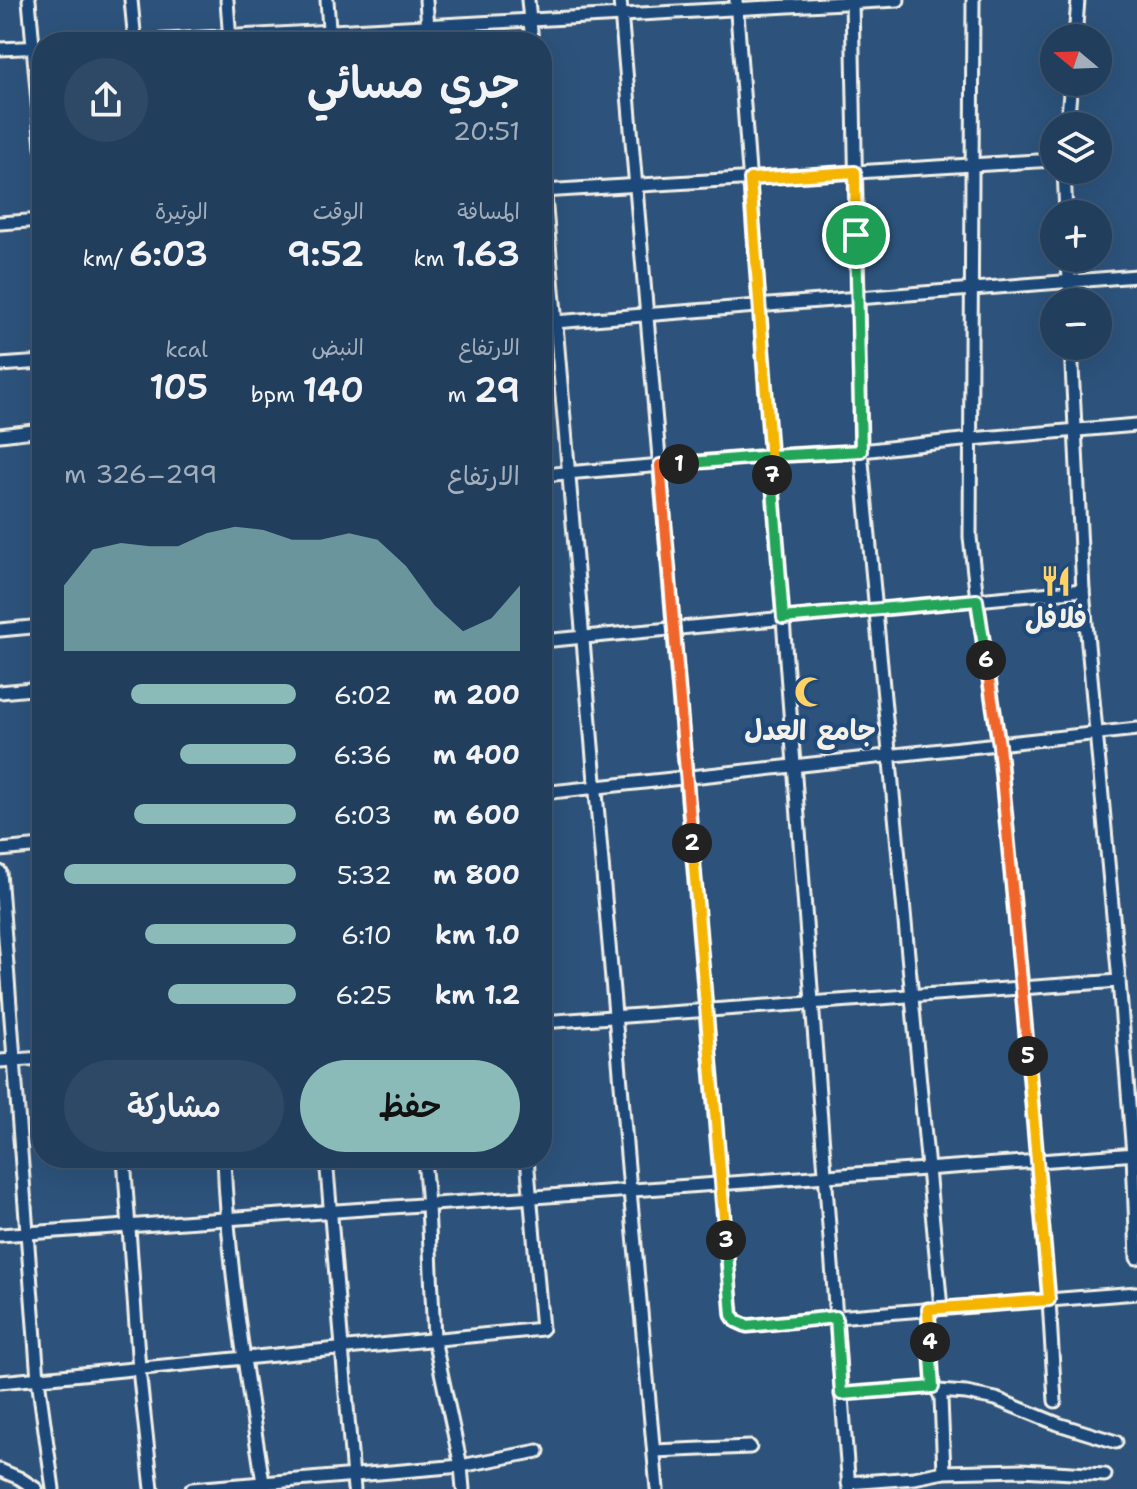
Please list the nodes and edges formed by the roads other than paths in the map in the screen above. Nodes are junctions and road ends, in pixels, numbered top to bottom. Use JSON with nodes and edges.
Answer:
{"nodes":[{"id":1,"x":29,"y":0,"type":"edge"},
{"id":2,"x":131,"y":0,"type":"edge"},
{"id":3,"x":227,"y":0,"type":"edge"},
{"id":4,"x":327,"y":0,"type":"edge"},
{"id":5,"x":426,"y":0,"type":"edge"},
{"id":6,"x":528,"y":0,"type":"edge"},
{"id":7,"x":620,"y":0,"type":"edge"},
{"id":8,"x":898,"y":0,"type":"edge"},
{"id":9,"x":973,"y":0,"type":"edge"},
{"id":10,"x":1078,"y":0,"type":"edge"},
{"id":11,"x":852,"y":1,"type":"edge"},
{"id":12,"x":737,"y":4,"type":"edge"},
{"id":13,"x":622,"y":15,"type":"junction"},
{"id":14,"x":530,"y":20,"type":"junction"},
{"id":15,"x":1076,"y":24,"type":"edge"},
{"id":16,"x":428,"y":27,"type":"junction"},
{"id":17,"x":35,"y":32,"type":"edge"},
{"id":18,"x":133,"y":32,"type":"edge"},
{"id":19,"x":229,"y":32,"type":"edge"},
{"id":20,"x":330,"y":32,"type":"edge"},
{"id":21,"x":379,"y":32,"type":"edge"},
{"id":22,"x":428,"y":32,"type":"edge"},
{"id":23,"x":531,"y":32,"type":"edge"},
{"id":24,"x":32,"y":47,"type":"edge"},
{"id":25,"x":0,"y":49,"type":"edge"},
{"id":26,"x":1040,"y":161,"type":"edge"},
{"id":27,"x":972,"y":165,"type":"junction"},
{"id":28,"x":855,"y":172,"type":"junction"},
{"id":29,"x":750,"y":179,"type":"junction"},
{"id":30,"x":636,"y":185,"type":"junction"},
{"id":31,"x":552,"y":190,"type":"edge"},
{"id":32,"x":32,"y":221,"type":"edge"},
{"id":33,"x":0,"y":223,"type":"edge"},
{"id":34,"x":1069,"y":272,"type":"edge"},
{"id":35,"x":1137,"y":276,"type":"edge"},
{"id":36,"x":552,"y":281,"type":"edge"},
{"id":37,"x":1069,"y":281,"type":"junction"},
{"id":38,"x":1069,"y":288,"type":"edge"},
{"id":39,"x":972,"y":289,"type":"junction"},
{"id":40,"x":858,"y":297,"type":"junction"},
{"id":41,"x":760,"y":305,"type":"junction"},
{"id":42,"x":647,"y":314,"type":"junction"},
{"id":43,"x":556,"y":321,"type":"junction"},
{"id":44,"x":552,"y":322,"type":"edge"},
{"id":45,"x":1072,"y":360,"type":"edge"},
{"id":46,"x":32,"y":363,"type":"edge"},
{"id":47,"x":0,"y":365,"type":"edge"},
{"id":48,"x":1137,"y":425,"type":"edge"},
{"id":49,"x":1074,"y":430,"type":"junction"},
{"id":50,"x":32,"y":431,"type":"edge"},
{"id":51,"x":0,"y":435,"type":"edge"},
{"id":52,"x":971,"y":439,"type":"junction"},
{"id":53,"x":861,"y":451,"type":"junction"},
{"id":54,"x":771,"y":456,"type":"junction"},
{"id":55,"x":660,"y":465,"type":"junction"},
{"id":56,"x":569,"y":473,"type":"junction"},
{"id":57,"x":552,"y":474,"type":"edge"},
{"id":58,"x":1083,"y":590,"type":"junction"},
{"id":59,"x":977,"y":600,"type":"junction"},
{"id":60,"x":876,"y":609,"type":"junction"},
{"id":61,"x":783,"y":618,"type":"junction"},
{"id":62,"x":32,"y":627,"type":"edge"},
{"id":63,"x":674,"y":628,"type":"junction"},
{"id":64,"x":0,"y":630,"type":"edge"},
{"id":65,"x":583,"y":637,"type":"junction"},
{"id":66,"x":552,"y":640,"type":"edge"},
{"id":67,"x":32,"y":689,"type":"edge"},
{"id":68,"x":0,"y":692,"type":"edge"},
{"id":69,"x":1137,"y":729,"type":"edge"},
{"id":70,"x":1097,"y":735,"type":"junction"},
{"id":71,"x":999,"y":745,"type":"junction"},
{"id":72,"x":889,"y":756,"type":"junction"},
{"id":73,"x":794,"y":767,"type":"junction"},
{"id":74,"x":686,"y":778,"type":"junction"},
{"id":75,"x":595,"y":787,"type":"junction"},
{"id":76,"x":552,"y":792,"type":"edge"},
{"id":77,"x":32,"y":847,"type":"edge"},
{"id":78,"x":0,"y":850,"type":"edge"},
{"id":79,"x":0,"y":872,"type":"edge"},
{"id":80,"x":1119,"y":981,"type":"junction"},
{"id":81,"x":1022,"y":988,"type":"junction"},
{"id":82,"x":912,"y":996,"type":"junction"},
{"id":83,"x":812,"y":1003,"type":"junction"},
{"id":84,"x":706,"y":1010,"type":"junction"},
{"id":85,"x":615,"y":1017,"type":"junction"},
{"id":86,"x":552,"y":1021,"type":"edge"},
{"id":87,"x":32,"y":1058,"type":"edge"},
{"id":88,"x":15,"y":1059,"type":"junction"},
{"id":89,"x":0,"y":1061,"type":"edge"},
{"id":90,"x":1135,"y":1154,"type":"edge"},
{"id":91,"x":1036,"y":1161,"type":"junction"},
{"id":92,"x":125,"y":1168,"type":"edge"},
{"id":93,"x":224,"y":1168,"type":"edge"},
{"id":94,"x":327,"y":1168,"type":"edge"},
{"id":95,"x":425,"y":1168,"type":"edge"},
{"id":96,"x":528,"y":1168,"type":"edge"},
{"id":97,"x":928,"y":1169,"type":"junction"},
{"id":98,"x":825,"y":1176,"type":"junction"},
{"id":99,"x":721,"y":1184,"type":"junction"},
{"id":100,"x":630,"y":1190,"type":"junction"},
{"id":101,"x":530,"y":1197,"type":"junction"},
{"id":102,"x":428,"y":1205,"type":"junction"},
{"id":103,"x":330,"y":1212,"type":"junction"},
{"id":104,"x":226,"y":1219,"type":"junction"},
{"id":105,"x":130,"y":1226,"type":"junction"},
{"id":106,"x":29,"y":1233,"type":"junction"},
{"id":107,"x":0,"y":1235,"type":"edge"},
{"id":108,"x":1137,"y":1258,"type":"edge"},
{"id":109,"x":1137,"y":1293,"type":"edge"},
{"id":110,"x":1049,"y":1300,"type":"junction"},
{"id":111,"x":935,"y":1308,"type":"junction"},
{"id":112,"x":836,"y":1317,"type":"junction"},
{"id":113,"x":434,"y":1339,"type":"junction"},
{"id":114,"x":342,"y":1349,"type":"junction"},
{"id":115,"x":243,"y":1358,"type":"junction"},
{"id":116,"x":139,"y":1369,"type":"junction"},
{"id":117,"x":38,"y":1379,"type":"junction"},
{"id":118,"x":0,"y":1382,"type":"edge"},
{"id":119,"x":935,"y":1389,"type":"junction"},
{"id":120,"x":841,"y":1394,"type":"junction"},
{"id":121,"x":1055,"y":1401,"type":"dead end"},
{"id":122,"x":1116,"y":1442,"type":"dead end"},
{"id":123,"x":750,"y":1447,"type":"dead end"},
{"id":124,"x":538,"y":1451,"type":"dead end"},
{"id":125,"x":654,"y":1451,"type":"junction"},
{"id":126,"x":461,"y":1466,"type":"junction"},
{"id":127,"x":0,"y":1470,"type":"edge"},
{"id":128,"x":944,"y":1472,"type":"junction"},
{"id":129,"x":353,"y":1475,"type":"junction"},
{"id":130,"x":1105,"y":1475,"type":"dead end"},
{"id":131,"x":915,"y":1484,"type":"edge"},
{"id":132,"x":848,"y":1486,"type":"edge"},
{"id":133,"x":264,"y":1487,"type":"edge"},
{"id":134,"x":36,"y":1489,"type":"edge"},
{"id":135,"x":53,"y":1489,"type":"edge"},
{"id":136,"x":152,"y":1489,"type":"edge"},
{"id":137,"x":192,"y":1489,"type":"edge"},
{"id":138,"x":354,"y":1489,"type":"edge"},
{"id":139,"x":463,"y":1489,"type":"edge"},
{"id":140,"x":657,"y":1489,"type":"edge"}],
"edges":[{"from":1,"to":17,"type":"street"},
{"from":2,"to":18,"type":"street"},
{"from":3,"to":19,"type":"street"},
{"from":4,"to":20,"type":"street"},
{"from":5,"to":16,"type":"street"},
{"from":6,"to":14,"type":"street"},
{"from":7,"to":13,"type":"street"},
{"from":8,"to":11,"type":"street"},
{"from":9,"to":27,"type":"street"},
{"from":10,"to":15,"type":"street"},
{"from":11,"to":12,"type":"street"},
{"from":11,"to":28,"type":"street"},
{"from":12,"to":13,"type":"street"},
{"from":12,"to":29,"type":"street"},
{"from":13,"to":14,"type":"street"},
{"from":13,"to":30,"type":"street"},
{"from":14,"to":16,"type":"street"},
{"from":14,"to":23,"type":"street"},
{"from":16,"to":21,"type":"street"},
{"from":16,"to":22,"type":"street"},
{"from":24,"to":25,"type":"street"},
{"from":26,"to":27,"type":"street"},
{"from":27,"to":28,"type":"street"},
{"from":27,"to":39,"type":"street"},
{"from":28,"to":29,"type":"street"},
{"from":28,"to":40,"type":"street"},
{"from":29,"to":30,"type":"street"},
{"from":29,"to":41,"type":"street"},
{"from":30,"to":31,"type":"street"},
{"from":30,"to":42,"type":"street"},
{"from":32,"to":33,"type":"street"},
{"from":34,"to":37,"type":"street"},
{"from":35,"to":37,"type":"street"},
{"from":36,"to":43,"type":"street"},
{"from":37,"to":38,"type":"street"},
{"from":37,"to":39,"type":"street"},
{"from":39,"to":40,"type":"street"},
{"from":39,"to":52,"type":"street"},
{"from":40,"to":41,"type":"street"},
{"from":40,"to":53,"type":"street"},
{"from":41,"to":42,"type":"street"},
{"from":41,"to":54,"type":"street"},
{"from":42,"to":43,"type":"street"},
{"from":42,"to":55,"type":"street"},
{"from":43,"to":44,"type":"street"},
{"from":43,"to":56,"type":"street"},
{"from":45,"to":49,"type":"street"},
{"from":46,"to":47,"type":"street"},
{"from":48,"to":49,"type":"street"},
{"from":49,"to":52,"type":"street"},
{"from":49,"to":58,"type":"street"},
{"from":50,"to":51,"type":"street"},
{"from":52,"to":53,"type":"street"},
{"from":52,"to":59,"type":"street"},
{"from":53,"to":54,"type":"street"},
{"from":53,"to":60,"type":"street"},
{"from":54,"to":55,"type":"street"},
{"from":54,"to":61,"type":"street"},
{"from":55,"to":56,"type":"street"},
{"from":55,"to":63,"type":"street"},
{"from":56,"to":57,"type":"street"},
{"from":56,"to":65,"type":"street"},
{"from":58,"to":59,"type":"street"},
{"from":58,"to":70,"type":"street"},
{"from":59,"to":60,"type":"street"},
{"from":59,"to":71,"type":"street"},
{"from":60,"to":61,"type":"street"},
{"from":60,"to":72,"type":"street"},
{"from":61,"to":63,"type":"street"},
{"from":61,"to":73,"type":"street"},
{"from":62,"to":64,"type":"street"},
{"from":63,"to":65,"type":"street"},
{"from":63,"to":74,"type":"street"},
{"from":65,"to":66,"type":"street"},
{"from":65,"to":75,"type":"street"},
{"from":67,"to":68,"type":"street"},
{"from":69,"to":70,"type":"street"},
{"from":70,"to":71,"type":"street"},
{"from":70,"to":80,"type":"street"},
{"from":71,"to":72,"type":"street"},
{"from":71,"to":81,"type":"street"},
{"from":72,"to":73,"type":"street"},
{"from":72,"to":82,"type":"street"},
{"from":73,"to":74,"type":"street"},
{"from":73,"to":83,"type":"street"},
{"from":74,"to":75,"type":"street"},
{"from":74,"to":84,"type":"street"},
{"from":75,"to":76,"type":"street"},
{"from":75,"to":85,"type":"street"},
{"from":77,"to":78,"type":"street"},
{"from":79,"to":88,"type":"street"},
{"from":80,"to":81,"type":"street"},
{"from":80,"to":90,"type":"street"},
{"from":81,"to":82,"type":"street"},
{"from":81,"to":91,"type":"street"},
{"from":82,"to":83,"type":"street"},
{"from":82,"to":97,"type":"street"},
{"from":83,"to":84,"type":"street"},
{"from":83,"to":98,"type":"street"},
{"from":84,"to":85,"type":"street"},
{"from":84,"to":99,"type":"street"},
{"from":85,"to":86,"type":"street"},
{"from":85,"to":100,"type":"street"},
{"from":87,"to":88,"type":"street"},
{"from":88,"to":89,"type":"street"},
{"from":88,"to":106,"type":"street"},
{"from":90,"to":91,"type":"street"},
{"from":90,"to":108,"type":"street"},
{"from":91,"to":97,"type":"street"},
{"from":91,"to":110,"type":"street"},
{"from":92,"to":105,"type":"street"},
{"from":93,"to":104,"type":"street"},
{"from":94,"to":103,"type":"street"},
{"from":95,"to":102,"type":"street"},
{"from":96,"to":101,"type":"street"},
{"from":97,"to":98,"type":"street"},
{"from":97,"to":111,"type":"street"},
{"from":98,"to":99,"type":"street"},
{"from":98,"to":112,"type":"street"},
{"from":99,"to":100,"type":"street"},
{"from":99,"to":112,"type":"street"},
{"from":100,"to":101,"type":"street"},
{"from":100,"to":125,"type":"street"},
{"from":101,"to":102,"type":"street"},
{"from":101,"to":113,"type":"street"},
{"from":102,"to":103,"type":"street"},
{"from":102,"to":113,"type":"street"},
{"from":103,"to":104,"type":"street"},
{"from":103,"to":114,"type":"street"},
{"from":104,"to":105,"type":"street"},
{"from":104,"to":115,"type":"street"},
{"from":105,"to":106,"type":"street"},
{"from":105,"to":116,"type":"street"},
{"from":106,"to":107,"type":"street"},
{"from":106,"to":117,"type":"street"},
{"from":109,"to":110,"type":"street"},
{"from":110,"to":111,"type":"street"},
{"from":110,"to":121,"type":"street"},
{"from":111,"to":112,"type":"street"},
{"from":111,"to":119,"type":"street"},
{"from":112,"to":120,"type":"street"},
{"from":113,"to":114,"type":"street"},
{"from":113,"to":126,"type":"street"},
{"from":114,"to":115,"type":"street"},
{"from":114,"to":129,"type":"street"},
{"from":115,"to":116,"type":"street"},
{"from":115,"to":133,"type":"street"},
{"from":116,"to":117,"type":"street"},
{"from":116,"to":136,"type":"street"},
{"from":117,"to":118,"type":"street"},
{"from":117,"to":135,"type":"street"},
{"from":119,"to":120,"type":"street"},
{"from":119,"to":122,"type":"street"},
{"from":119,"to":128,"type":"street"},
{"from":120,"to":132,"type":"street"},
{"from":123,"to":125,"type":"street"},
{"from":124,"to":126,"type":"street"},
{"from":125,"to":140,"type":"street"},
{"from":126,"to":129,"type":"street"},
{"from":126,"to":139,"type":"street"},
{"from":127,"to":134,"type":"street"},
{"from":128,"to":130,"type":"street"},
{"from":128,"to":131,"type":"street"},
{"from":129,"to":133,"type":"street"},
{"from":129,"to":138,"type":"street"},
{"from":131,"to":132,"type":"street"},
{"from":133,"to":137,"type":"street"}]}
